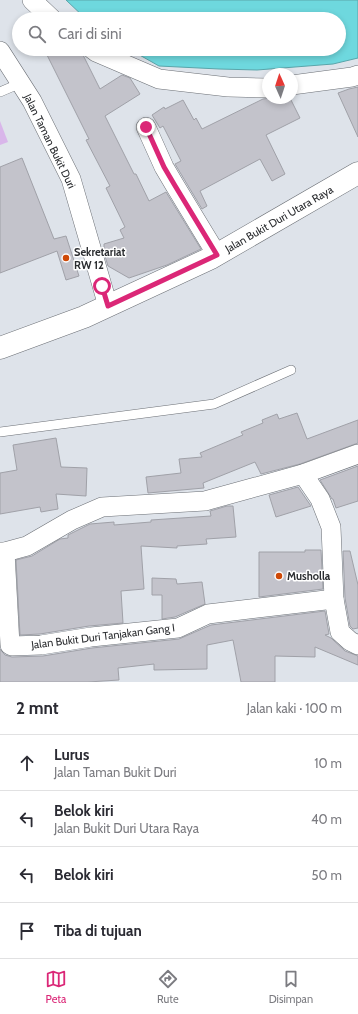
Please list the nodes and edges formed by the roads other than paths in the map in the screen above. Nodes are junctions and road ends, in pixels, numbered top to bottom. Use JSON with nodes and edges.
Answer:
{"nodes":[{"id":1,"x":32,"y":0,"type":"edge"},
{"id":2,"x":45,"y":12,"type":"edge"},
{"id":3,"x":0,"y":51,"type":"edge"},
{"id":4,"x":105,"y":56,"type":"edge"},
{"id":5,"x":358,"y":75,"type":"edge"},
{"id":6,"x":21,"y":83,"type":"junction"},
{"id":7,"x":298,"y":84,"type":"edge"},
{"id":8,"x":262,"y":88,"type":"edge"},
{"id":9,"x":0,"y":92,"type":"edge"},
{"id":10,"x":146,"y":127,"type":"dead end"},
{"id":11,"x":358,"y":173,"type":"edge"},
{"id":12,"x":217,"y":255,"type":"junction"},
{"id":13,"x":108,"y":306,"type":"junction"},
{"id":14,"x":0,"y":348,"type":"edge"},
{"id":15,"x":291,"y":370,"type":"dead end"},
{"id":16,"x":0,"y":432,"type":"edge"},
{"id":17,"x":358,"y":454,"type":"edge"},
{"id":18,"x":302,"y":474,"type":"junction"},
{"id":19,"x":3,"y":552,"type":"edge"},
{"id":20,"x":334,"y":599,"type":"junction"},
{"id":21,"x":358,"y":645,"type":"edge"}],
"edges":[{"from":1,"to":2,"type":"street"},
{"from":3,"to":6,"type":"street","name":"Jalan Taman Bukit Duri"},
{"from":4,"to":8,"type":"street"},
{"from":5,"to":7,"type":"street"},
{"from":6,"to":9,"type":"lane"},
{"from":6,"to":13,"type":"street","name":"Jalan Taman Bukit Duri"},
{"from":10,"to":12,"type":"street"},
{"from":11,"to":12,"type":"street","name":"Jalan Bukit Duri Utara Raya"},
{"from":12,"to":13,"type":"street","name":"Jalan Bukit Duri Utara Raya"},
{"from":13,"to":14,"type":"street","name":"Jalan Bukit Duri Utara Raya"},
{"from":15,"to":16,"type":"lane"},
{"from":17,"to":18,"type":"street","name":"Jalan Bukit Duri Tanjakan Gang I"},
{"from":18,"to":19,"type":"street","name":"Jalan Bukit Duri Tanjakan Gang I"},
{"from":18,"to":20,"type":"street"},
{"from":19,"to":20,"type":"street","name":"Jalan Bukit Duri Tanjakan Gang I"},
{"from":20,"to":21,"type":"street"}]}
